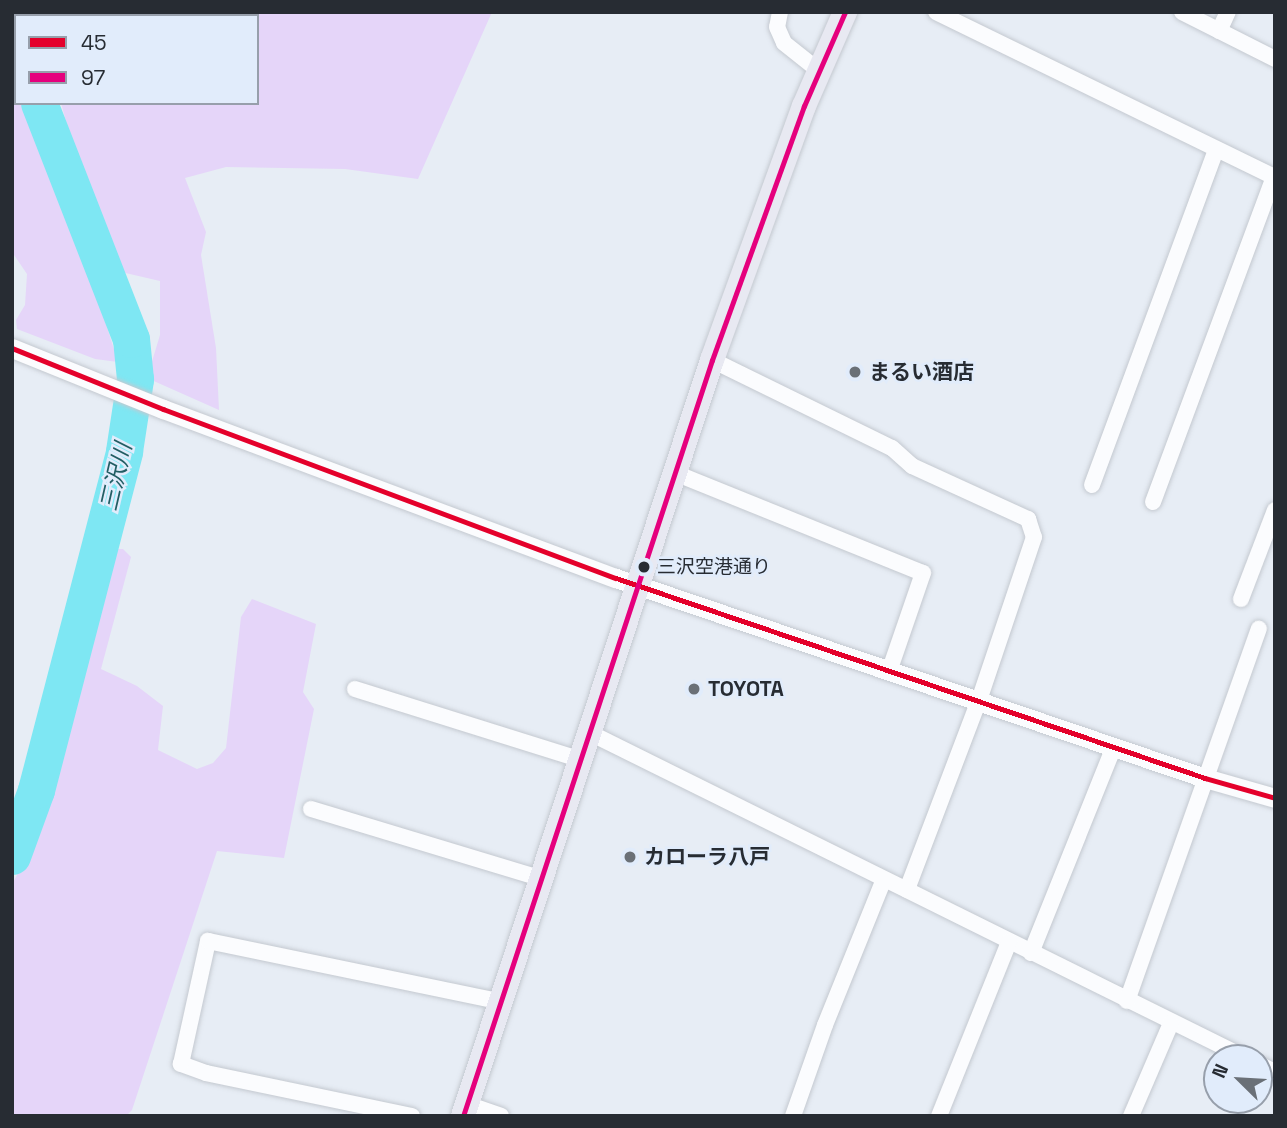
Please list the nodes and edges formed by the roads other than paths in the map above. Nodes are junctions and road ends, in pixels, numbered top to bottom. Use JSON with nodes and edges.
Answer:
{"nodes":[{"id":1,"x":780,"y":12,"type":"edge"},
{"id":2,"x":845,"y":12,"type":"edge"},
{"id":3,"x":936,"y":12,"type":"edge"},
{"id":4,"x":1182,"y":12,"type":"edge"},
{"id":5,"x":1228,"y":12,"type":"edge"},
{"id":6,"x":1219,"y":32,"type":"junction"},
{"id":7,"x":1275,"y":59,"type":"edge"},
{"id":8,"x":818,"y":70,"type":"junction"},
{"id":9,"x":1216,"y":149,"type":"junction"},
{"id":10,"x":1274,"y":177,"type":"edge"},
{"id":11,"x":12,"y":348,"type":"edge"},
{"id":12,"x":712,"y":360,"type":"junction"},
{"id":13,"x":675,"y":473,"type":"junction"},
{"id":14,"x":1092,"y":485,"type":"dead end"},
{"id":15,"x":1153,"y":502,"type":"dead end"},
{"id":16,"x":1275,"y":510,"type":"edge"},
{"id":17,"x":639,"y":583,"type":"junction"},
{"id":18,"x":1241,"y":599,"type":"dead end"},
{"id":19,"x":1259,"y":629,"type":"dead end"},
{"id":20,"x":890,"y":669,"type":"junction"},
{"id":21,"x":355,"y":689,"type":"dead end"},
{"id":22,"x":979,"y":700,"type":"junction"},
{"id":23,"x":588,"y":732,"type":"junction"},
{"id":24,"x":1114,"y":747,"type":"junction"},
{"id":25,"x":579,"y":759,"type":"junction"},
{"id":26,"x":1205,"y":778,"type":"junction"},
{"id":27,"x":1275,"y":798,"type":"edge"},
{"id":28,"x":311,"y":809,"type":"dead end"},
{"id":29,"x":539,"y":878,"type":"junction"},
{"id":30,"x":884,"y":879,"type":"junction"},
{"id":31,"x":908,"y":890,"type":"junction"},
{"id":32,"x":1009,"y":942,"type":"junction"},
{"id":33,"x":1031,"y":953,"type":"junction"},
{"id":34,"x":498,"y":1001,"type":"junction"},
{"id":35,"x":1127,"y":1001,"type":"junction"},
{"id":36,"x":1171,"y":1023,"type":"junction"},
{"id":37,"x":1216,"y":1044,"type":"edge"},
{"id":38,"x":465,"y":1110,"type":"edge"},
{"id":39,"x":412,"y":1116,"type":"edge"},
{"id":40,"x":500,"y":1116,"type":"edge"},
{"id":41,"x":793,"y":1116,"type":"edge"},
{"id":42,"x":939,"y":1116,"type":"edge"},
{"id":43,"x":1131,"y":1116,"type":"edge"}],
"edges":[{"from":1,"to":8,"type":"street"},
{"from":2,"to":8,"type":"main road"},
{"from":3,"to":9,"type":"street"},
{"from":4,"to":6,"type":"street"},
{"from":5,"to":6,"type":"street"},
{"from":6,"to":7,"type":"street"},
{"from":8,"to":12,"type":"main road"},
{"from":9,"to":10,"type":"street"},
{"from":9,"to":14,"type":"street"},
{"from":10,"to":15,"type":"street"},
{"from":11,"to":17,"type":"street"},
{"from":12,"to":13,"type":"main road"},
{"from":12,"to":22,"type":"street"},
{"from":13,"to":17,"type":"main road"},
{"from":13,"to":20,"type":"street"},
{"from":16,"to":18,"type":"street"},
{"from":17,"to":20,"type":"street"},
{"from":17,"to":23,"type":"main road"},
{"from":19,"to":26,"type":"street"},
{"from":20,"to":22,"type":"street"},
{"from":21,"to":25,"type":"street"},
{"from":22,"to":24,"type":"street"},
{"from":22,"to":31,"type":"street"},
{"from":23,"to":25,"type":"main road"},
{"from":23,"to":30,"type":"street"},
{"from":24,"to":26,"type":"street"},
{"from":24,"to":33,"type":"street"},
{"from":25,"to":29,"type":"main road"},
{"from":26,"to":27,"type":"street"},
{"from":26,"to":35,"type":"street"},
{"from":28,"to":29,"type":"street"},
{"from":29,"to":34,"type":"main road"},
{"from":30,"to":31,"type":"street"},
{"from":30,"to":41,"type":"street"},
{"from":31,"to":32,"type":"street"},
{"from":32,"to":33,"type":"street"},
{"from":32,"to":42,"type":"street"},
{"from":33,"to":35,"type":"street"},
{"from":34,"to":38,"type":"main road"},
{"from":34,"to":39,"type":"street"},
{"from":35,"to":36,"type":"street"},
{"from":36,"to":37,"type":"street"},
{"from":36,"to":43,"type":"street"},
{"from":38,"to":40,"type":"street"}]}
